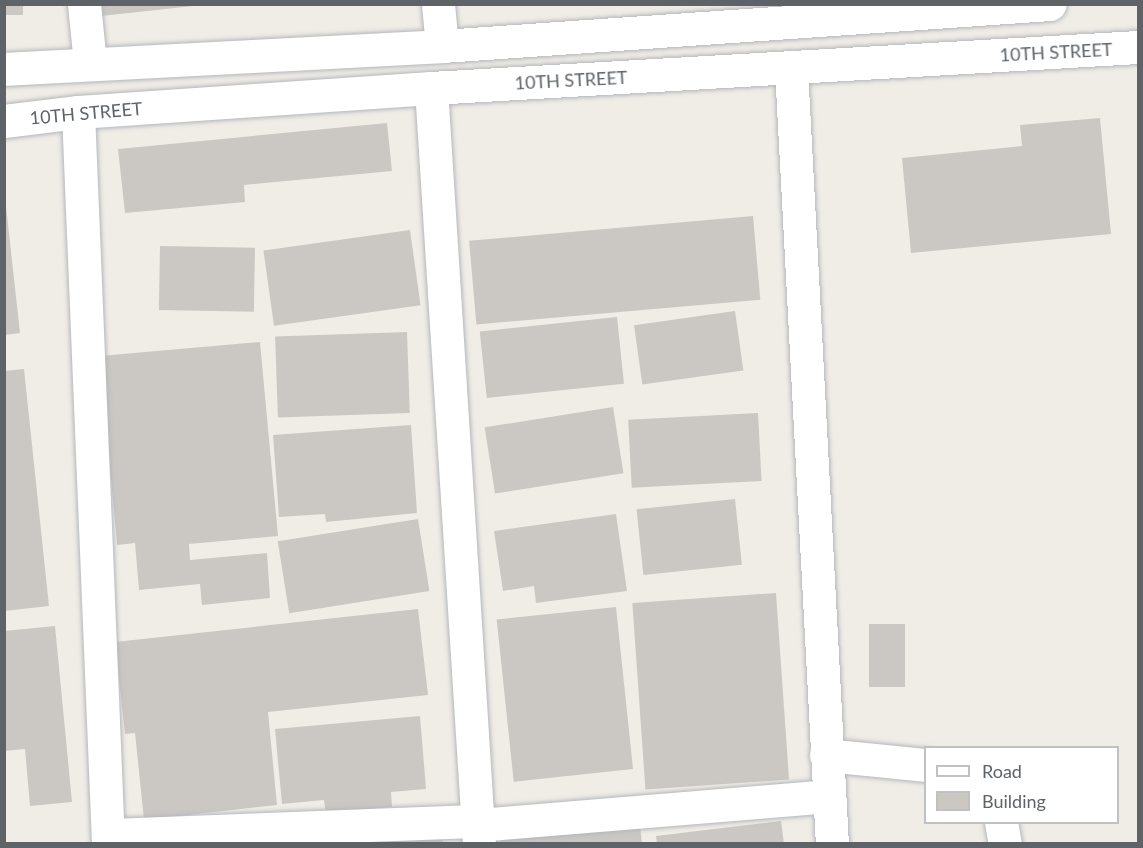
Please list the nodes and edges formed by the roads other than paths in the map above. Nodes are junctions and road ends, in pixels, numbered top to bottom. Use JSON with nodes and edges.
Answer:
{"nodes":[{"id":1,"x":84,"y":4,"type":"edge"},
{"id":2,"x":438,"y":4,"type":"edge"},
{"id":3,"x":1050,"y":4,"type":"edge"},
{"id":4,"x":807,"y":13,"type":"edge"},
{"id":5,"x":442,"y":46,"type":"junction"},
{"id":6,"x":1138,"y":47,"type":"edge"},
{"id":7,"x":90,"y":63,"type":"junction"},
{"id":8,"x":791,"y":68,"type":"junction"},
{"id":9,"x":4,"y":69,"type":"edge"},
{"id":10,"x":431,"y":88,"type":"junction"},
{"id":11,"x":78,"y":112,"type":"junction"},
{"id":12,"x":4,"y":121,"type":"edge"},
{"id":13,"x":826,"y":755,"type":"junction"},
{"id":14,"x":924,"y":765,"type":"edge"},
{"id":15,"x":829,"y":796,"type":"junction"},
{"id":16,"x":1001,"y":824,"type":"edge"},
{"id":17,"x":478,"y":830,"type":"edge"},
{"id":18,"x":108,"y":839,"type":"edge"},
{"id":19,"x":831,"y":843,"type":"edge"},
{"id":20,"x":1005,"y":843,"type":"edge"}],
"edges":[{"from":1,"to":7,"type":"street"},
{"from":2,"to":5,"type":"street"},
{"from":3,"to":4,"type":"street"},
{"from":4,"to":5,"type":"street"},
{"from":5,"to":7,"type":"street"},
{"from":6,"to":8,"type":"street","name":"10TH STREET"},
{"from":7,"to":9,"type":"street"},
{"from":8,"to":10,"type":"street","name":"10TH STREET"},
{"from":8,"to":13,"type":"street"},
{"from":10,"to":11,"type":"street","name":"10TH STREET"},
{"from":10,"to":17,"type":"street"},
{"from":11,"to":12,"type":"street","name":"10TH STREET"},
{"from":11,"to":18,"type":"street"},
{"from":13,"to":14,"type":"street"},
{"from":13,"to":15,"type":"street"},
{"from":15,"to":17,"type":"street"},
{"from":15,"to":19,"type":"street"},
{"from":16,"to":20,"type":"street"},
{"from":17,"to":18,"type":"street"}]}
